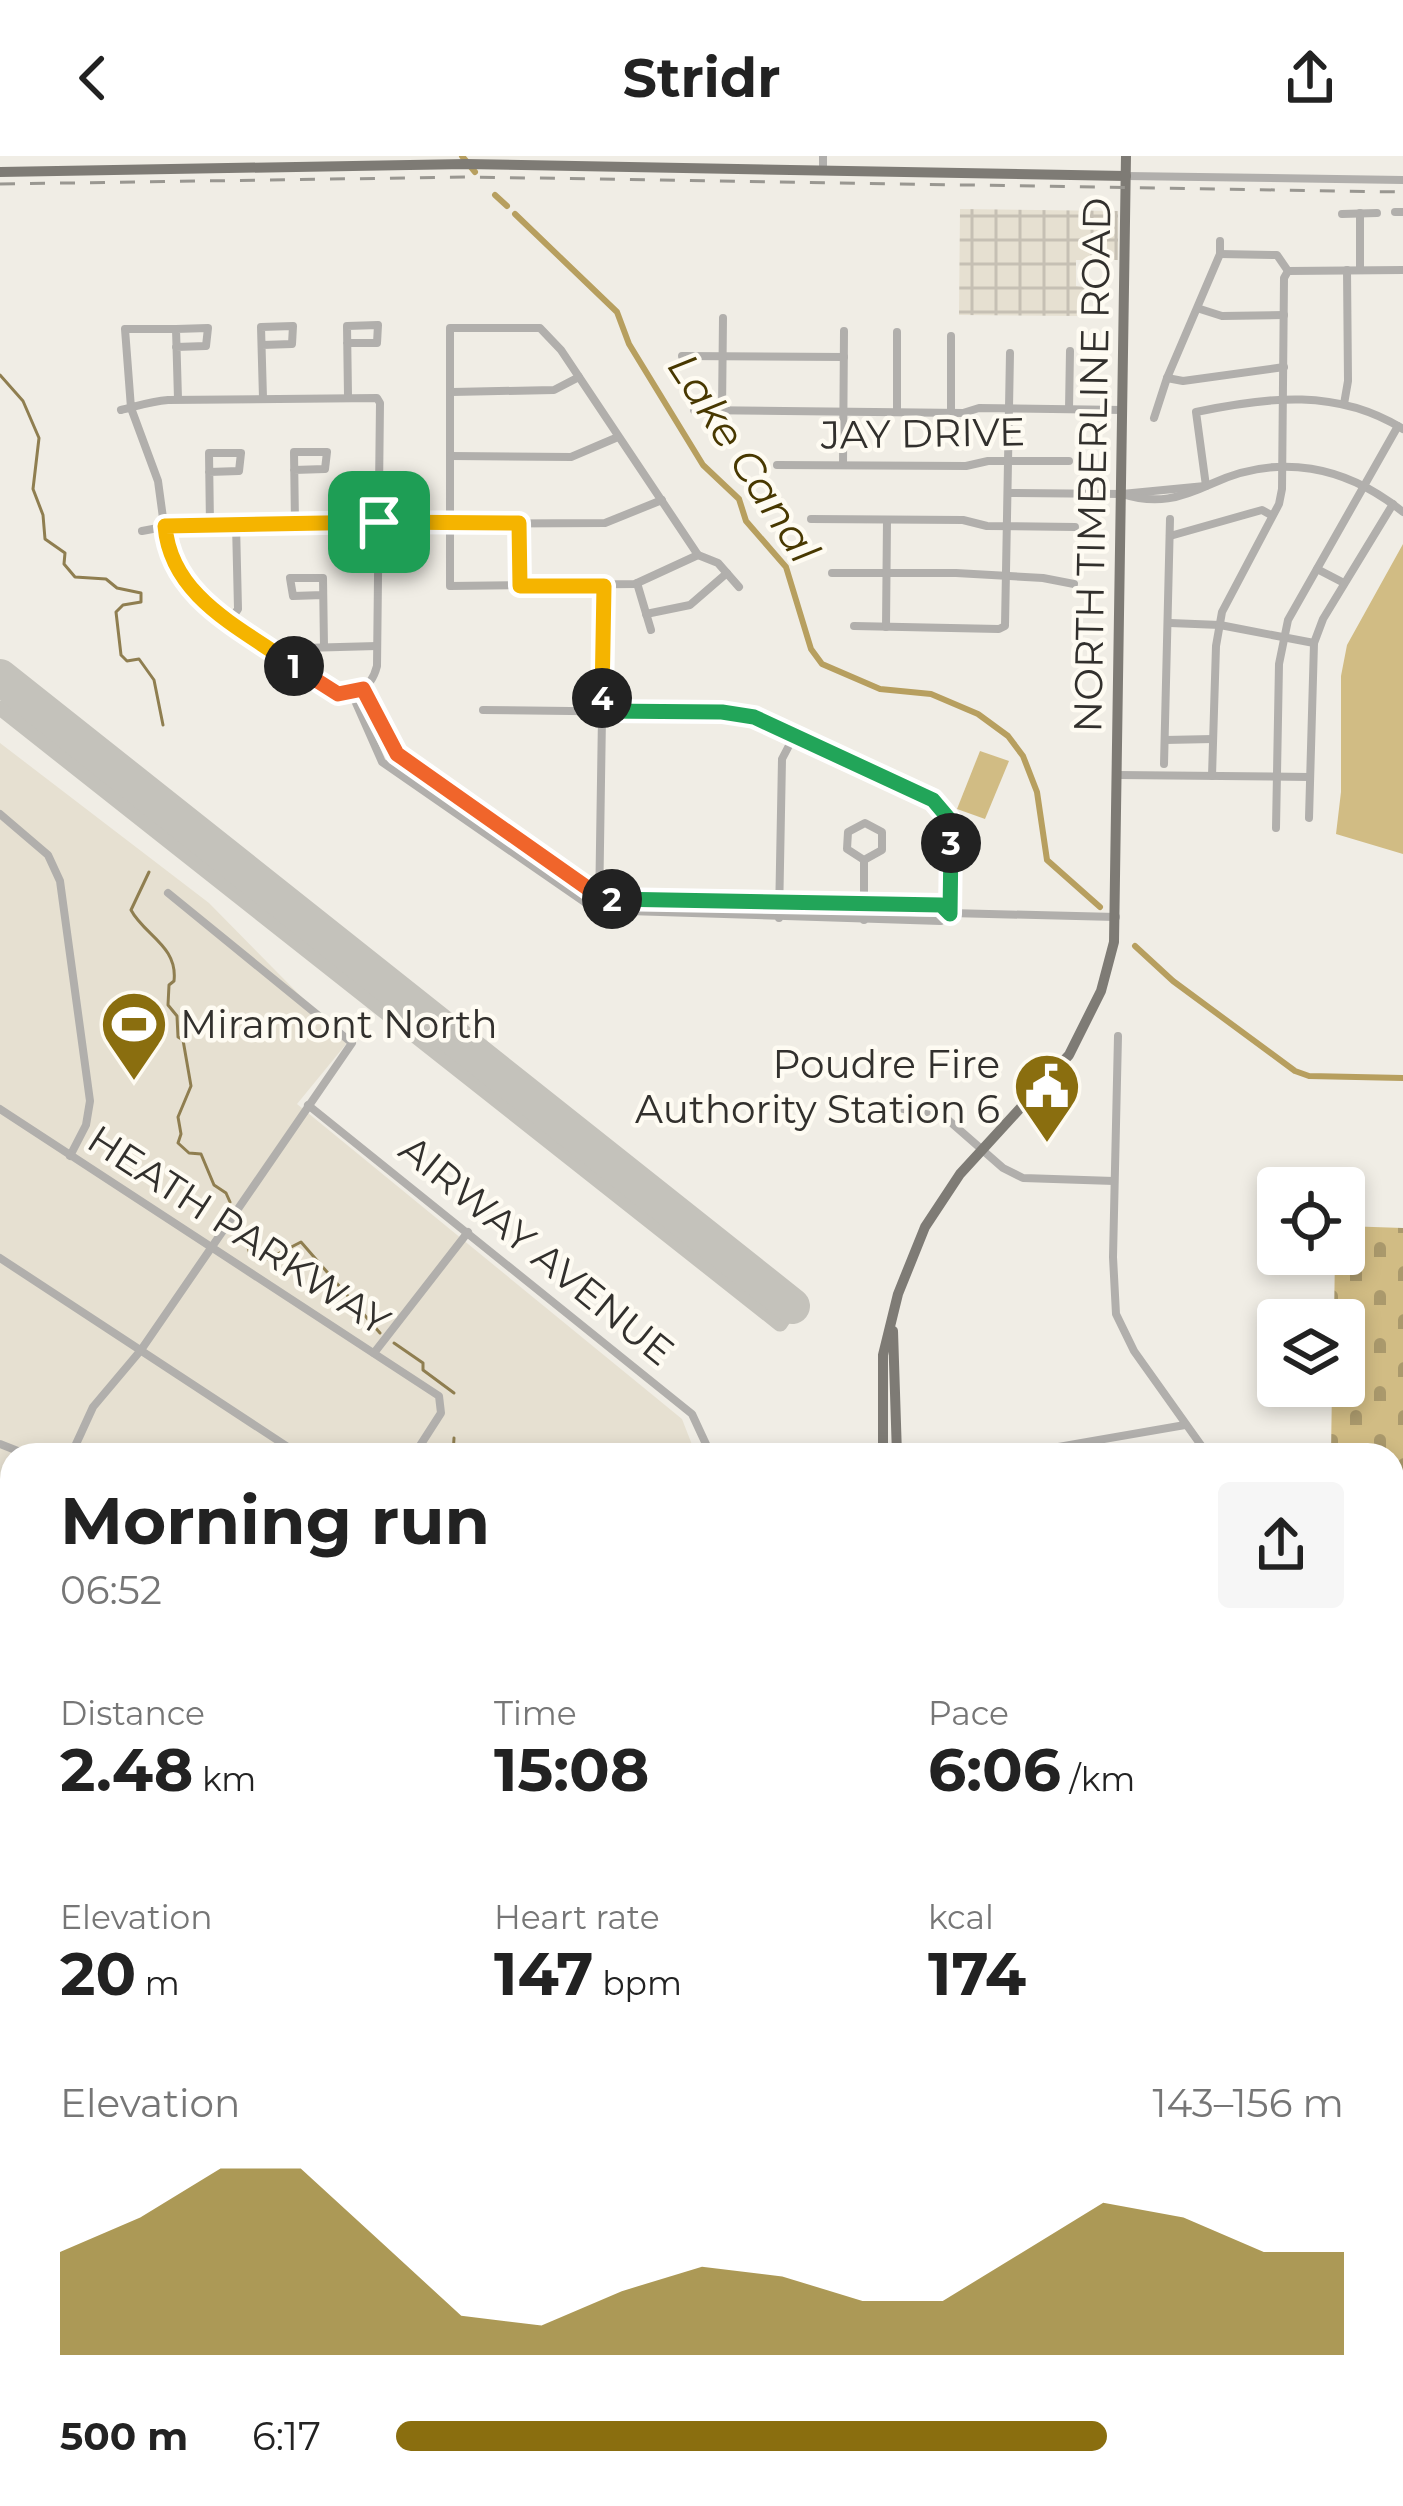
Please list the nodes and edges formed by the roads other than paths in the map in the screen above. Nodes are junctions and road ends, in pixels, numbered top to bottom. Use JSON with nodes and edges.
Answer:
{"nodes":[{"id":1,"x":823,"y":156,"type":"edge"},
{"id":2,"x":1126,"y":156,"type":"edge"},
{"id":3,"x":665,"y":162,"type":"edge"},
{"id":4,"x":823,"y":170,"type":"junction"},
{"id":5,"x":0,"y":172,"type":"edge"},
{"id":6,"x":1126,"y":176,"type":"junction"},
{"id":7,"x":1403,"y":180,"type":"edge"},
{"id":8,"x":1360,"y":213,"type":"junction"},
{"id":9,"x":1377,"y":213,"type":"dead end"},
{"id":10,"x":1342,"y":214,"type":"dead end"},
{"id":11,"x":1220,"y":242,"type":"dead end"},
{"id":12,"x":1220,"y":254,"type":"junction"},
{"id":13,"x":1347,"y":270,"type":"junction"},
{"id":14,"x":1360,"y":270,"type":"junction"},
{"id":15,"x":1403,"y":270,"type":"edge"},
{"id":16,"x":1288,"y":271,"type":"junction"},
{"id":17,"x":1200,"y":309,"type":"junction"},
{"id":18,"x":1284,"y":315,"type":"junction"},
{"id":19,"x":723,"y":318,"type":"dead end"},
{"id":20,"x":176,"y":329,"type":"junction"},
{"id":21,"x":844,"y":332,"type":"dead end"},
{"id":22,"x":897,"y":332,"type":"dead end"},
{"id":23,"x":952,"y":336,"type":"dead end"},
{"id":24,"x":347,"y":343,"type":"junction"},
{"id":25,"x":262,"y":345,"type":"junction"},
{"id":26,"x":176,"y":347,"type":"junction"},
{"id":27,"x":1070,"y":351,"type":"dead end"},
{"id":28,"x":1010,"y":353,"type":"dead end"},
{"id":29,"x":682,"y":356,"type":"dead end"},
{"id":30,"x":723,"y":356,"type":"junction"},
{"id":31,"x":844,"y":357,"type":"junction"},
{"id":32,"x":1284,"y":367,"type":"junction"},
{"id":33,"x":579,"y":376,"type":"junction"},
{"id":34,"x":1167,"y":377,"type":"junction"},
{"id":35,"x":452,"y":392,"type":"junction"},
{"id":36,"x":348,"y":396,"type":"junction"},
{"id":37,"x":1284,"y":397,"type":"junction"},
{"id":38,"x":263,"y":398,"type":"junction"},
{"id":39,"x":178,"y":399,"type":"junction"},
{"id":40,"x":1344,"y":404,"type":"junction"},
{"id":41,"x":1010,"y":408,"type":"junction"},
{"id":42,"x":126,"y":409,"type":"junction"},
{"id":43,"x":1069,"y":409,"type":"junction"},
{"id":44,"x":694,"y":410,"type":"dead end"},
{"id":45,"x":722,"y":410,"type":"junction"},
{"id":46,"x":1123,"y":410,"type":"junction"},
{"id":47,"x":843,"y":411,"type":"junction"},
{"id":48,"x":897,"y":412,"type":"junction"},
{"id":49,"x":951,"y":413,"type":"junction"},
{"id":50,"x":1154,"y":418,"type":"dead end"},
{"id":51,"x":1400,"y":428,"type":"edge"},
{"id":52,"x":618,"y":437,"type":"junction"},
{"id":53,"x":451,"y":456,"type":"junction"},
{"id":54,"x":1009,"y":460,"type":"junction"},
{"id":55,"x":1070,"y":461,"type":"dead end"},
{"id":56,"x":777,"y":465,"type":"dead end"},
{"id":57,"x":843,"y":465,"type":"junction"},
{"id":58,"x":1285,"y":466,"type":"junction"},
{"id":59,"x":294,"y":470,"type":"junction"},
{"id":60,"x":209,"y":472,"type":"junction"},
{"id":61,"x":1364,"y":484,"type":"junction"},
{"id":62,"x":1206,"y":485,"type":"junction"},
{"id":63,"x":1009,"y":493,"type":"junction"},
{"id":64,"x":1122,"y":494,"type":"junction"},
{"id":65,"x":662,"y":500,"type":"junction"},
{"id":66,"x":1393,"y":504,"type":"junction"},
{"id":67,"x":1403,"y":512,"type":"edge"},
{"id":68,"x":1272,"y":515,"type":"junction"},
{"id":69,"x":811,"y":519,"type":"dead end"},
{"id":70,"x":887,"y":519,"type":"junction"},
{"id":71,"x":1170,"y":519,"type":"dead end"},
{"id":72,"x":379,"y":522,"type":"junction"},
{"id":73,"x":450,"y":523,"type":"junction"},
{"id":74,"x":519,"y":523,"type":"junction"},
{"id":75,"x":236,"y":524,"type":"junction"},
{"id":76,"x":295,"y":524,"type":"junction"},
{"id":77,"x":210,"y":525,"type":"junction"},
{"id":78,"x":165,"y":526,"type":"junction"},
{"id":79,"x":1008,"y":526,"type":"junction"},
{"id":80,"x":1076,"y":527,"type":"dead end"},
{"id":81,"x":142,"y":531,"type":"dead end"},
{"id":82,"x":1170,"y":536,"type":"junction"},
{"id":83,"x":698,"y":555,"type":"junction"},
{"id":84,"x":1317,"y":568,"type":"junction"},
{"id":85,"x":727,"y":573,"type":"junction"},
{"id":86,"x":832,"y":573,"type":"dead end"},
{"id":87,"x":886,"y":573,"type":"junction"},
{"id":88,"x":1007,"y":577,"type":"junction"},
{"id":89,"x":637,"y":583,"type":"junction"},
{"id":90,"x":1344,"y":583,"type":"junction"},
{"id":91,"x":1074,"y":584,"type":"dead end"},
{"id":92,"x":520,"y":586,"type":"junction"},
{"id":93,"x":604,"y":586,"type":"junction"},
{"id":94,"x":739,"y":587,"type":"dead end"},
{"id":95,"x":323,"y":595,"type":"junction"},
{"id":96,"x":646,"y":614,"type":"junction"},
{"id":97,"x":230,"y":621,"type":"junction"},
{"id":98,"x":1170,"y":623,"type":"junction"},
{"id":99,"x":1220,"y":625,"type":"junction"},
{"id":100,"x":854,"y":626,"type":"dead end"},
{"id":101,"x":886,"y":627,"type":"junction"},
{"id":102,"x":651,"y":630,"type":"dead end"},
{"id":103,"x":1283,"y":637,"type":"junction"},
{"id":104,"x":1314,"y":643,"type":"junction"},
{"id":105,"x":377,"y":646,"type":"junction"},
{"id":106,"x":324,"y":647,"type":"junction"},
{"id":107,"x":288,"y":661,"type":"junction"},
{"id":108,"x":358,"y":692,"type":"junction"},
{"id":109,"x":483,"y":710,"type":"dead end"},
{"id":110,"x":602,"y":711,"type":"junction"},
{"id":111,"x":794,"y":736,"type":"junction"},
{"id":112,"x":1213,"y":739,"type":"junction"},
{"id":113,"x":1165,"y":740,"type":"junction"},
{"id":114,"x":1165,"y":764,"type":"dead end"},
{"id":115,"x":1118,"y":775,"type":"junction"},
{"id":116,"x":1212,"y":776,"type":"junction"},
{"id":117,"x":1276,"y":776,"type":"junction"},
{"id":118,"x":1309,"y":777,"type":"junction"},
{"id":119,"x":0,"y":814,"type":"edge"},
{"id":120,"x":1309,"y":818,"type":"dead end"},
{"id":121,"x":1276,"y":828,"type":"dead end"},
{"id":122,"x":864,"y":860,"type":"junction"},
{"id":123,"x":168,"y":893,"type":"dead end"},
{"id":124,"x":599,"y":895,"type":"junction"},
{"id":125,"x":779,"y":902,"type":"junction"},
{"id":126,"x":864,"y":904,"type":"junction"},
{"id":127,"x":598,"y":911,"type":"junction"},
{"id":128,"x":950,"y":914,"type":"junction"},
{"id":129,"x":1116,"y":917,"type":"junction"},
{"id":130,"x":779,"y":918,"type":"junction"},
{"id":131,"x":864,"y":920,"type":"junction"},
{"id":132,"x":1118,"y":1036,"type":"dead end"},
{"id":133,"x":878,"y":1103,"type":"dead end"},
{"id":134,"x":308,"y":1105,"type":"junction"},
{"id":135,"x":0,"y":1109,"type":"edge"},
{"id":136,"x":983,"y":1149,"type":"junction"},
{"id":137,"x":70,"y":1156,"type":"junction"},
{"id":138,"x":1114,"y":1181,"type":"junction"},
{"id":139,"x":468,"y":1232,"type":"junction"},
{"id":140,"x":210,"y":1246,"type":"junction"},
{"id":141,"x":0,"y":1258,"type":"edge"},
{"id":142,"x":892,"y":1322,"type":"junction"},
{"id":143,"x":141,"y":1350,"type":"junction"},
{"id":144,"x":374,"y":1353,"type":"junction"},
{"id":145,"x":1185,"y":1425,"type":"junction"},
{"id":146,"x":76,"y":1443,"type":"edge"},
{"id":147,"x":282,"y":1443,"type":"edge"},
{"id":148,"x":422,"y":1443,"type":"edge"},
{"id":149,"x":705,"y":1443,"type":"edge"},
{"id":150,"x":883,"y":1443,"type":"edge"},
{"id":151,"x":897,"y":1443,"type":"edge"},
{"id":152,"x":1081,"y":1443,"type":"edge"},
{"id":153,"x":1199,"y":1443,"type":"edge"}],
"edges":[{"from":1,"to":4,"type":"street"},
{"from":2,"to":6,"type":"main road","name":"NORTH TIMBERLINE ROAD"},
{"from":3,"to":4,"type":"main road"},
{"from":3,"to":5,"type":"main road"},
{"from":4,"to":6,"type":"main road"},
{"from":6,"to":7,"type":"street"},
{"from":6,"to":46,"type":"main road","name":"NORTH TIMBERLINE ROAD"},
{"from":8,"to":9,"type":"street"},
{"from":8,"to":10,"type":"street"},
{"from":8,"to":14,"type":"street"},
{"from":11,"to":12,"type":"street"},
{"from":12,"to":16,"type":"street"},
{"from":12,"to":17,"type":"street"},
{"from":13,"to":14,"type":"street"},
{"from":13,"to":16,"type":"street"},
{"from":13,"to":40,"type":"street"},
{"from":14,"to":15,"type":"street"},
{"from":16,"to":18,"type":"street"},
{"from":17,"to":18,"type":"street"},
{"from":17,"to":34,"type":"street"},
{"from":18,"to":32,"type":"street"},
{"from":19,"to":30,"type":"street"},
{"from":20,"to":26,"type":"street"},
{"from":20,"to":26,"type":"street"},
{"from":20,"to":42,"type":"street"},
{"from":21,"to":31,"type":"street"},
{"from":22,"to":48,"type":"street"},
{"from":23,"to":49,"type":"street"},
{"from":24,"to":24,"type":"street"},
{"from":24,"to":36,"type":"street"},
{"from":25,"to":25,"type":"street"},
{"from":25,"to":38,"type":"street"},
{"from":26,"to":39,"type":"street"},
{"from":27,"to":43,"type":"street"},
{"from":28,"to":41,"type":"street"},
{"from":29,"to":30,"type":"street"},
{"from":30,"to":31,"type":"street"},
{"from":30,"to":45,"type":"street"},
{"from":31,"to":47,"type":"street"},
{"from":32,"to":34,"type":"street"},
{"from":32,"to":37,"type":"street"},
{"from":33,"to":35,"type":"street"},
{"from":33,"to":35,"type":"street"},
{"from":33,"to":52,"type":"street"},
{"from":34,"to":50,"type":"street"},
{"from":35,"to":53,"type":"street"},
{"from":36,"to":38,"type":"street"},
{"from":36,"to":72,"type":"street"},
{"from":37,"to":40,"type":"street"},
{"from":37,"to":58,"type":"street"},
{"from":37,"to":62,"type":"street"},
{"from":38,"to":39,"type":"street"},
{"from":39,"to":42,"type":"street"},
{"from":40,"to":51,"type":"street"},
{"from":41,"to":43,"type":"street"},
{"from":41,"to":49,"type":"street"},
{"from":41,"to":54,"type":"street"},
{"from":42,"to":78,"type":"street"},
{"from":43,"to":46,"type":"street"},
{"from":44,"to":45,"type":"street"},
{"from":45,"to":47,"type":"street"},
{"from":46,"to":64,"type":"main road","name":"NORTH TIMBERLINE ROAD"},
{"from":47,"to":48,"type":"street"},
{"from":47,"to":57,"type":"street"},
{"from":48,"to":49,"type":"street"},
{"from":51,"to":61,"type":"street"},
{"from":52,"to":53,"type":"street"},
{"from":52,"to":65,"type":"street"},
{"from":53,"to":73,"type":"street"},
{"from":54,"to":55,"type":"street","name":"JAY DRIVE"},
{"from":54,"to":57,"type":"street","name":"JAY DRIVE"},
{"from":54,"to":63,"type":"street"},
{"from":56,"to":57,"type":"street","name":"JAY DRIVE"},
{"from":58,"to":61,"type":"street"},
{"from":58,"to":62,"type":"street"},
{"from":58,"to":68,"type":"street"},
{"from":59,"to":59,"type":"street"},
{"from":59,"to":76,"type":"street"},
{"from":60,"to":60,"type":"street"},
{"from":60,"to":77,"type":"street"},
{"from":61,"to":66,"type":"street"},
{"from":61,"to":84,"type":"street"},
{"from":62,"to":64,"type":"street"},
{"from":63,"to":64,"type":"street"},
{"from":63,"to":79,"type":"street"},
{"from":64,"to":115,"type":"main road","name":"NORTH TIMBERLINE ROAD"},
{"from":65,"to":74,"type":"street"},
{"from":65,"to":83,"type":"street"},
{"from":66,"to":67,"type":"street"},
{"from":66,"to":90,"type":"street"},
{"from":68,"to":82,"type":"street"},
{"from":68,"to":99,"type":"street"},
{"from":69,"to":70,"type":"street"},
{"from":70,"to":79,"type":"street"},
{"from":70,"to":87,"type":"street"},
{"from":71,"to":82,"type":"street"},
{"from":72,"to":73,"type":"street"},
{"from":72,"to":76,"type":"street"},
{"from":72,"to":105,"type":"street"},
{"from":73,"to":74,"type":"street"},
{"from":73,"to":92,"type":"street"},
{"from":74,"to":92,"type":"street"},
{"from":75,"to":76,"type":"street"},
{"from":75,"to":77,"type":"street"},
{"from":75,"to":97,"type":"street"},
{"from":77,"to":78,"type":"street"},
{"from":78,"to":81,"type":"street"},
{"from":78,"to":97,"type":"street"},
{"from":79,"to":80,"type":"street"},
{"from":79,"to":88,"type":"street"},
{"from":82,"to":98,"type":"street"},
{"from":83,"to":85,"type":"street"},
{"from":83,"to":89,"type":"street"},
{"from":84,"to":90,"type":"street"},
{"from":84,"to":103,"type":"street"},
{"from":85,"to":94,"type":"street"},
{"from":85,"to":96,"type":"street"},
{"from":86,"to":87,"type":"street"},
{"from":87,"to":88,"type":"street"},
{"from":87,"to":101,"type":"street"},
{"from":88,"to":91,"type":"street"},
{"from":88,"to":101,"type":"street"},
{"from":89,"to":93,"type":"street"},
{"from":89,"to":96,"type":"street"},
{"from":90,"to":104,"type":"street"},
{"from":92,"to":93,"type":"street"},
{"from":93,"to":110,"type":"street"},
{"from":95,"to":95,"type":"street"},
{"from":95,"to":106,"type":"street"},
{"from":96,"to":102,"type":"street"},
{"from":97,"to":107,"type":"street"},
{"from":98,"to":99,"type":"street"},
{"from":98,"to":113,"type":"street"},
{"from":99,"to":103,"type":"street"},
{"from":99,"to":112,"type":"street"},
{"from":100,"to":101,"type":"street"},
{"from":103,"to":104,"type":"street"},
{"from":103,"to":117,"type":"street"},
{"from":104,"to":118,"type":"street"},
{"from":105,"to":106,"type":"street"},
{"from":105,"to":108,"type":"street"},
{"from":106,"to":107,"type":"street"},
{"from":107,"to":108,"type":"street"},
{"from":108,"to":124,"type":"street"},
{"from":108,"to":127,"type":"street"},
{"from":109,"to":110,"type":"street"},
{"from":110,"to":111,"type":"street"},
{"from":110,"to":124,"type":"street"},
{"from":111,"to":125,"type":"street"},
{"from":111,"to":128,"type":"street"},
{"from":112,"to":113,"type":"street"},
{"from":112,"to":116,"type":"street"},
{"from":113,"to":114,"type":"street"},
{"from":115,"to":116,"type":"street"},
{"from":115,"to":129,"type":"main road","name":"NORTH TIMBERLINE ROAD"},
{"from":116,"to":117,"type":"street"},
{"from":117,"to":118,"type":"street"},
{"from":117,"to":121,"type":"street"},
{"from":118,"to":120,"type":"street"},
{"from":119,"to":137,"type":"street"},
{"from":122,"to":122,"type":"street"},
{"from":122,"to":126,"type":"street"},
{"from":123,"to":134,"type":"street"},
{"from":124,"to":125,"type":"street"},
{"from":124,"to":127,"type":"street"},
{"from":125,"to":126,"type":"street"},
{"from":125,"to":130,"type":"street"},
{"from":126,"to":128,"type":"street"},
{"from":126,"to":131,"type":"street"},
{"from":127,"to":130,"type":"street"},
{"from":128,"to":129,"type":"street"},
{"from":128,"to":131,"type":"street"},
{"from":129,"to":136,"type":"main road","name":"NORTH TIMBERLINE ROAD"},
{"from":130,"to":131,"type":"street"},
{"from":132,"to":138,"type":"street"},
{"from":133,"to":136,"type":"street"},
{"from":134,"to":139,"type":"street","name":"AIRWAY AVENUE"},
{"from":134,"to":140,"type":"street"},
{"from":135,"to":137,"type":"street","name":"HEATH PARKWAY"},
{"from":136,"to":138,"type":"street"},
{"from":136,"to":142,"type":"main road","name":"NORTH TIMBERLINE ROAD"},
{"from":137,"to":140,"type":"street","name":"HEATH PARKWAY"},
{"from":138,"to":145,"type":"street"},
{"from":139,"to":144,"type":"street"},
{"from":139,"to":149,"type":"street","name":"AIRWAY AVENUE"},
{"from":140,"to":143,"type":"street"},
{"from":140,"to":144,"type":"street","name":"HEATH PARKWAY"},
{"from":141,"to":143,"type":"street"},
{"from":142,"to":150,"type":"main road"},
{"from":142,"to":151,"type":"main road"},
{"from":143,"to":146,"type":"street"},
{"from":143,"to":147,"type":"street"},
{"from":144,"to":148,"type":"street","name":"HEATH PARKWAY"},
{"from":145,"to":152,"type":"street"},
{"from":145,"to":153,"type":"street"}]}
